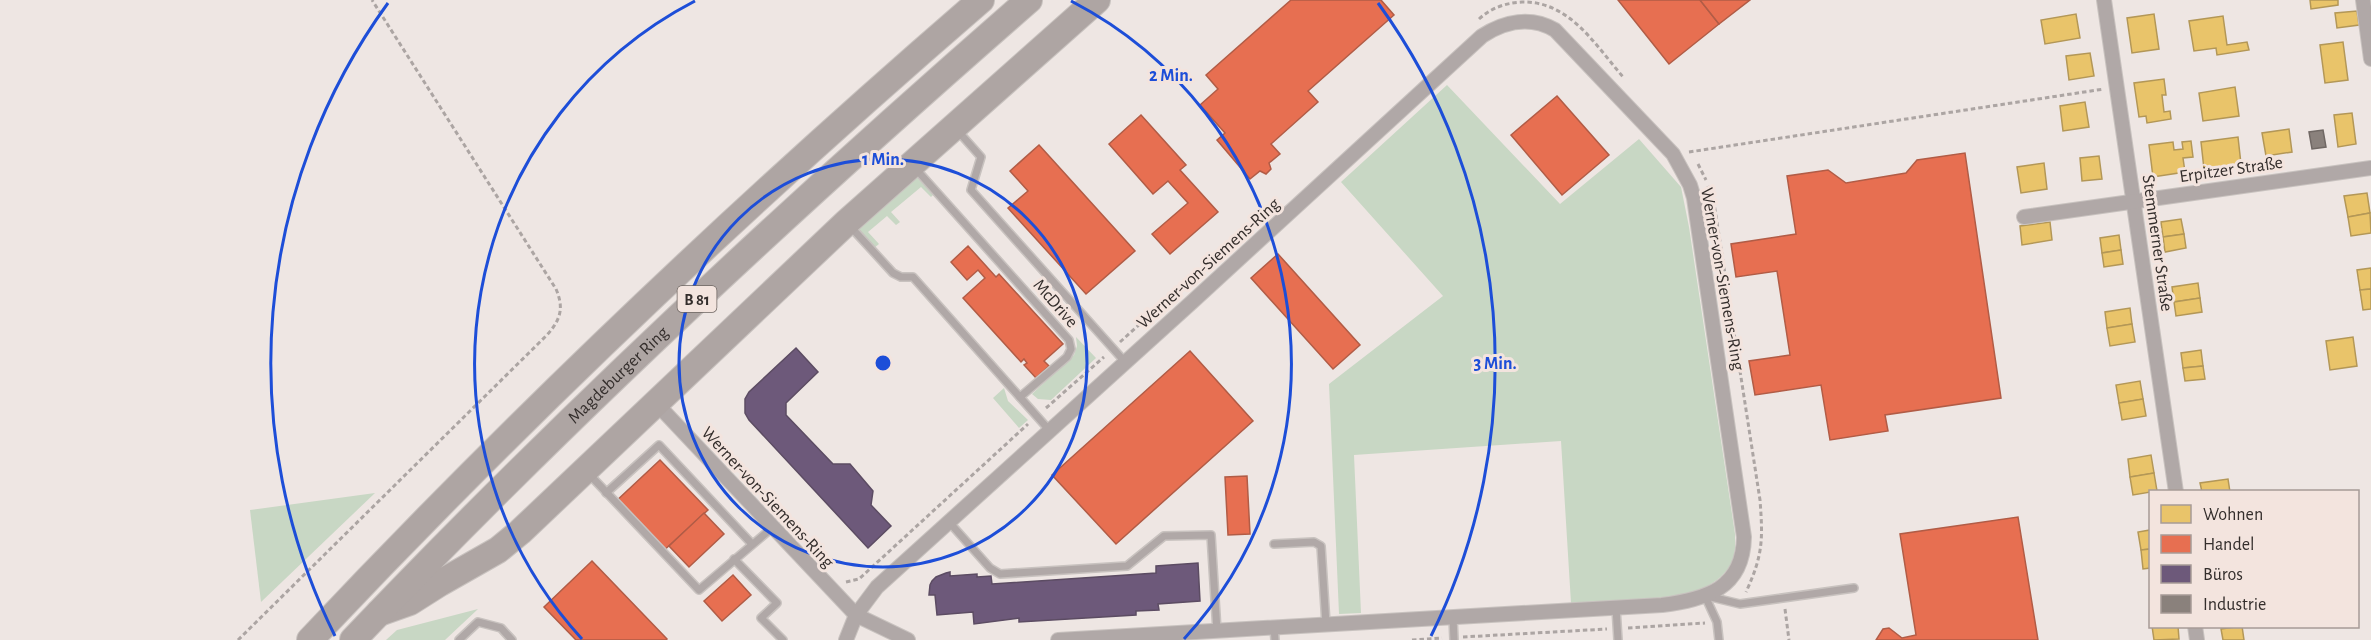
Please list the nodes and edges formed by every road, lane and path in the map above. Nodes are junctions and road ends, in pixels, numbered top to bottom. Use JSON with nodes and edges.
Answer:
{"nodes":[{"id":1,"x":372,"y":0,"type":"edge"},
{"id":2,"x":981,"y":0,"type":"edge"},
{"id":3,"x":1029,"y":0,"type":"edge"},
{"id":4,"x":1097,"y":0,"type":"edge"},
{"id":5,"x":2104,"y":0,"type":"edge"},
{"id":6,"x":2363,"y":0,"type":"edge"},
{"id":7,"x":1473,"y":24,"type":"dead end"},
{"id":8,"x":2371,"y":59,"type":"edge"},
{"id":9,"x":1629,"y":83,"type":"dead end"},
{"id":10,"x":2116,"y":87,"type":"junction"},
{"id":11,"x":953,"y":126,"type":"junction"},
{"id":12,"x":1684,"y":145,"type":"dead end"},
{"id":13,"x":1690,"y":151,"type":"junction"},
{"id":14,"x":1673,"y":154,"type":"junction"},
{"id":15,"x":1693,"y":157,"type":"dead end"},
{"id":16,"x":1696,"y":162,"type":"dead end"},
{"id":17,"x":912,"y":164,"type":"junction"},
{"id":18,"x":2371,"y":168,"type":"edge"},
{"id":19,"x":2134,"y":201,"type":"junction"},
{"id":20,"x":1267,"y":210,"type":"dead end"},
{"id":21,"x":2024,"y":217,"type":"dead end"},
{"id":22,"x":847,"y":222,"type":"junction"},
{"id":23,"x":1113,"y":349,"type":"junction"},
{"id":24,"x":1125,"y":363,"type":"junction"},
{"id":25,"x":1020,"y":397,"type":"junction"},
{"id":26,"x":655,"y":402,"type":"junction"},
{"id":27,"x":1037,"y":416,"type":"junction"},
{"id":28,"x":1050,"y":431,"type":"junction"},
{"id":29,"x":586,"y":471,"type":"junction"},
{"id":30,"x":2176,"y":490,"type":"edge"},
{"id":31,"x":606,"y":493,"type":"junction"},
{"id":32,"x":949,"y":522,"type":"junction"},
{"id":33,"x":772,"y":528,"type":"junction"},
{"id":34,"x":752,"y":544,"type":"junction"},
{"id":35,"x":1274,"y":544,"type":"dead end"},
{"id":36,"x":734,"y":559,"type":"junction"},
{"id":37,"x":1854,"y":588,"type":"dead end"},
{"id":38,"x":832,"y":590,"type":"junction"},
{"id":39,"x":1704,"y":596,"type":"junction"},
{"id":40,"x":1783,"y":598,"type":"junction"},
{"id":41,"x":1740,"y":604,"type":"junction"},
{"id":42,"x":1616,"y":608,"type":"junction"},
{"id":43,"x":379,"y":613,"type":"junction"},
{"id":44,"x":856,"y":615,"type":"junction"},
{"id":45,"x":1453,"y":617,"type":"junction"},
{"id":46,"x":1716,"y":622,"type":"junction"},
{"id":47,"x":1326,"y":624,"type":"junction"},
{"id":48,"x":1617,"y":628,"type":"junction"},
{"id":49,"x":1217,"y":631,"type":"junction"},
{"id":50,"x":1274,"y":634,"type":"edge"},
{"id":51,"x":1454,"y":639,"type":"edge"},
{"id":52,"x":238,"y":640,"type":"edge"},
{"id":53,"x":310,"y":640,"type":"edge"},
{"id":54,"x":353,"y":640,"type":"edge"},
{"id":55,"x":459,"y":640,"type":"edge"},
{"id":56,"x":512,"y":640,"type":"edge"},
{"id":57,"x":783,"y":640,"type":"edge"},
{"id":58,"x":846,"y":640,"type":"edge"},
{"id":59,"x":908,"y":640,"type":"edge"},
{"id":60,"x":1058,"y":640,"type":"edge"},
{"id":61,"x":1412,"y":640,"type":"edge"},
{"id":62,"x":1618,"y":640,"type":"edge"},
{"id":63,"x":1719,"y":640,"type":"edge"},
{"id":64,"x":1789,"y":640,"type":"edge"}],
"edges":[{"from":1,"to":52,"type":"path"},
{"from":2,"to":53,"type":"highway","name":"Magdeburger Ring","number":"B 81"},
{"from":3,"to":43,"type":"highway","name":"Magdeburger Ring","number":"B 81"},
{"from":4,"to":11,"type":"highway"},
{"from":5,"to":10,"type":"street","name":"Stemmerner Straße"},
{"from":6,"to":8,"type":"street"},
{"from":7,"to":9,"type":"path"},
{"from":10,"to":13,"type":"path"},
{"from":10,"to":19,"type":"street","name":"Stemmerner Straße"},
{"from":11,"to":17,"type":"highway"},
{"from":11,"to":23,"type":"lane"},
{"from":12,"to":13,"type":"path"},
{"from":13,"to":14,"type":"path"},
{"from":13,"to":15,"type":"path"},
{"from":14,"to":24,"type":"street","name":"Werner-von-Siemens-Ring"},
{"from":14,"to":39,"type":"street","name":"Werner-von-Siemens-Ring"},
{"from":16,"to":41,"type":"path"},
{"from":17,"to":22,"type":"highway"},
{"from":17,"to":25,"type":"lane","name":"McDrive"},
{"from":18,"to":19,"type":"street","name":"Erpitzer Straße"},
{"from":19,"to":21,"type":"street","name":"Erpitzer Straße"},
{"from":19,"to":30,"type":"street","name":"Stemmerner Straße"},
{"from":20,"to":23,"type":"path"},
{"from":22,"to":25,"type":"lane"},
{"from":22,"to":26,"type":"highway"},
{"from":23,"to":24,"type":"lane"},
{"from":23,"to":27,"type":"path"},
{"from":24,"to":28,"type":"street","name":"Werner-von-Siemens-Ring"},
{"from":25,"to":27,"type":"lane"},
{"from":26,"to":29,"type":"highway"},
{"from":26,"to":33,"type":"street","name":"Werner-von-Siemens-Ring"},
{"from":27,"to":28,"type":"lane"},
{"from":27,"to":38,"type":"path"},
{"from":28,"to":32,"type":"street","name":"Werner-von-Siemens-Ring"},
{"from":29,"to":31,"type":"lane"},
{"from":29,"to":43,"type":"highway"},
{"from":31,"to":34,"type":"lane"},
{"from":31,"to":36,"type":"lane"},
{"from":32,"to":44,"type":"street","name":"Werner-von-Siemens-Ring"},
{"from":32,"to":49,"type":"lane"},
{"from":33,"to":34,"type":"lane"},
{"from":33,"to":38,"type":"street","name":"Werner-von-Siemens-Ring"},
{"from":34,"to":36,"type":"lane"},
{"from":35,"to":47,"type":"lane"},
{"from":36,"to":57,"type":"lane"},
{"from":37,"to":40,"type":"lane"},
{"from":38,"to":44,"type":"street","name":"Werner-von-Siemens-Ring"},
{"from":39,"to":41,"type":"lane"},
{"from":39,"to":42,"type":"street","name":"Werner-von-Siemens-Ring"},
{"from":39,"to":46,"type":"lane"},
{"from":40,"to":41,"type":"lane"},
{"from":40,"to":64,"type":"path"},
{"from":42,"to":45,"type":"street","name":"Werner-von-Siemens-Ring"},
{"from":42,"to":48,"type":"lane"},
{"from":43,"to":54,"type":"highway","name":"Magdeburger Ring","number":"B 81"},
{"from":44,"to":58,"type":"street","name":"Werner-von-Siemens-Ring"},
{"from":44,"to":59,"type":"street","name":"Werner-von-Siemens-Ring"},
{"from":45,"to":47,"type":"street","name":"Werner-von-Siemens-Ring"},
{"from":45,"to":51,"type":"lane"},
{"from":46,"to":48,"type":"path"},
{"from":46,"to":63,"type":"lane"},
{"from":47,"to":50,"type":"street","name":"Werner-von-Siemens-Ring"},
{"from":48,"to":51,"type":"path"},
{"from":48,"to":62,"type":"lane"},
{"from":49,"to":50,"type":"street","name":"Werner-von-Siemens-Ring"},
{"from":49,"to":60,"type":"street","name":"Werner-von-Siemens-Ring"},
{"from":51,"to":61,"type":"path"},
{"from":55,"to":56,"type":"lane"}]}
